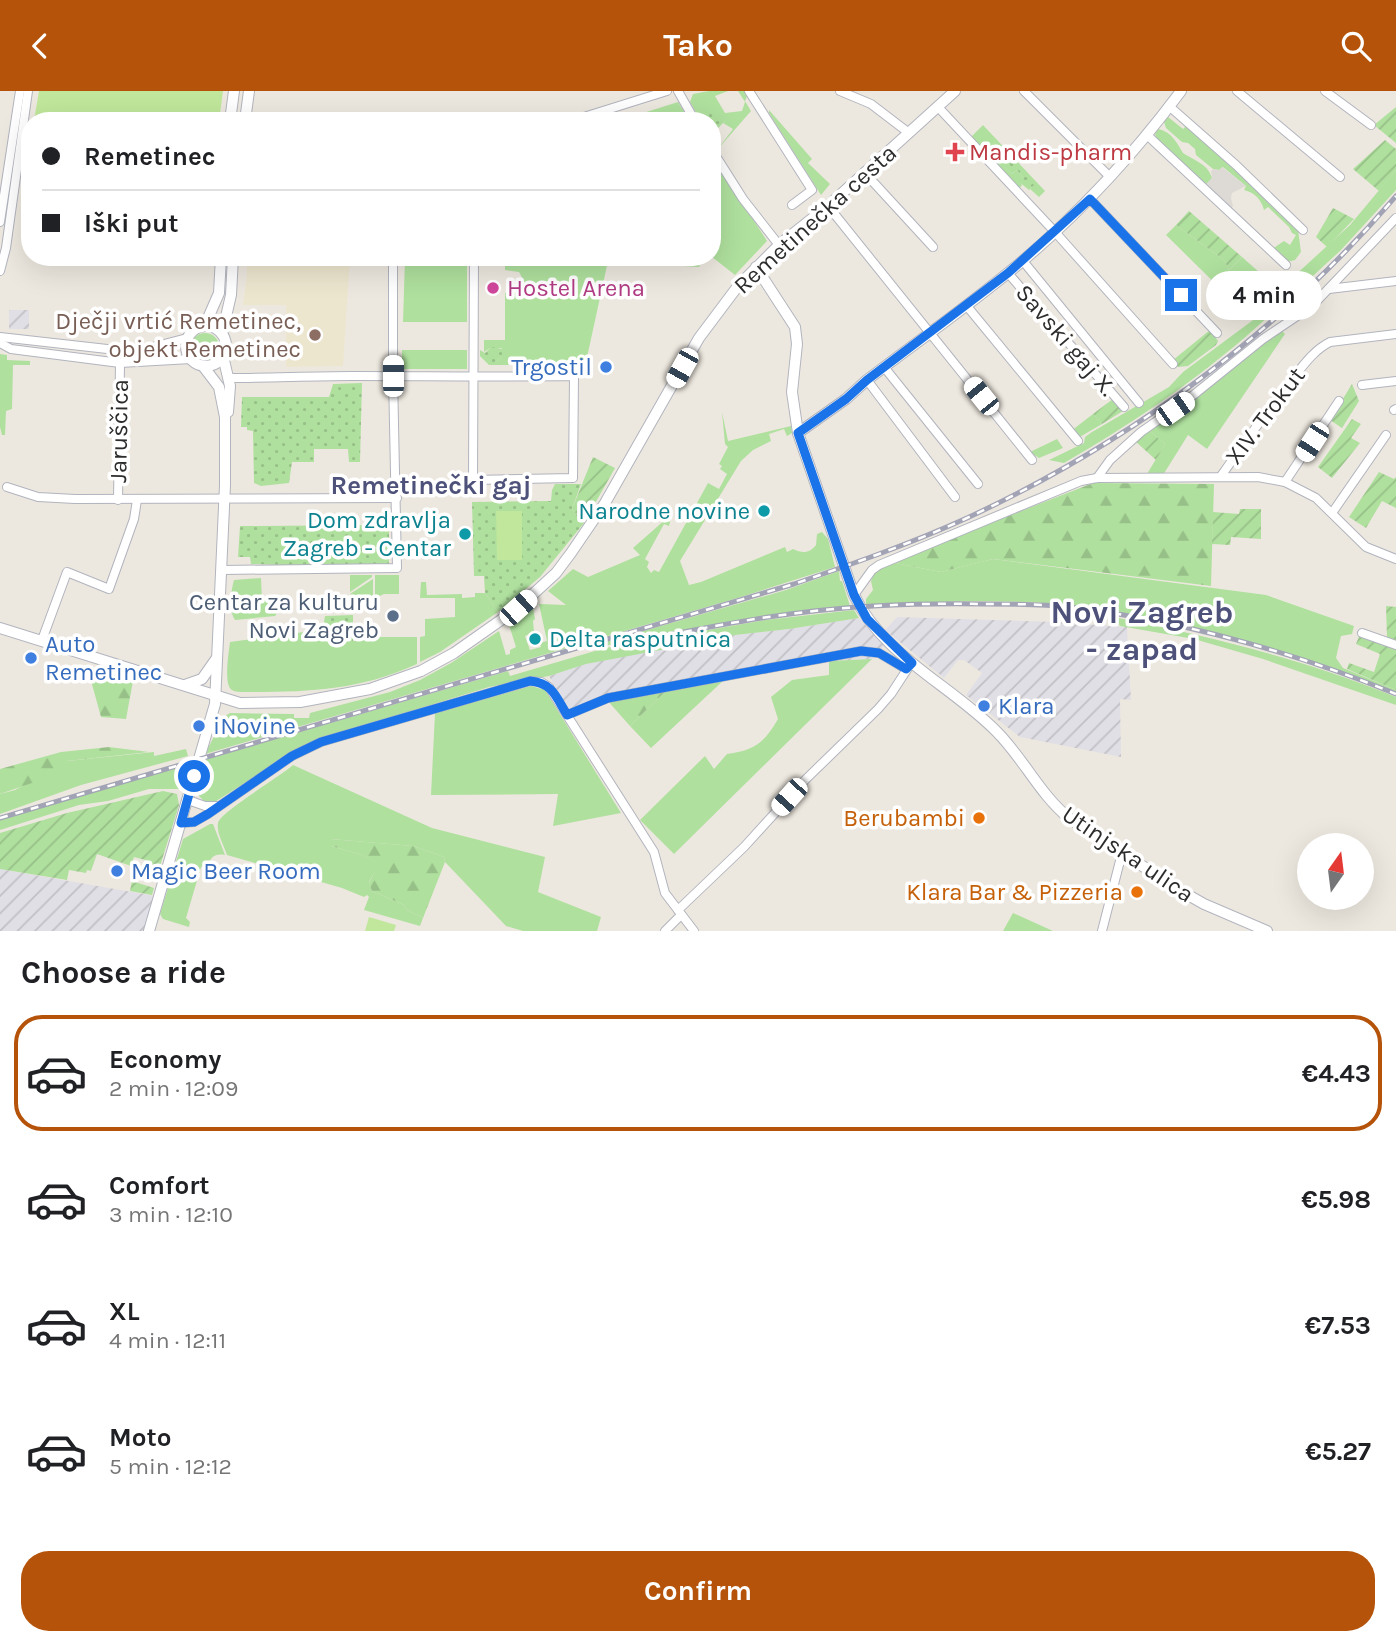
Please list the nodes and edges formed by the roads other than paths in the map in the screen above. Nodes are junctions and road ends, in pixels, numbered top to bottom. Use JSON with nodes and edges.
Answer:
{"nodes":[{"id":1,"x":20,"y":91,"type":"edge"},
{"id":2,"x":28,"y":91,"type":"edge"},
{"id":3,"x":234,"y":91,"type":"edge"},
{"id":4,"x":249,"y":91,"type":"edge"},
{"id":5,"x":667,"y":91,"type":"edge"},
{"id":6,"x":678,"y":91,"type":"edge"},
{"id":7,"x":749,"y":91,"type":"edge"},
{"id":8,"x":840,"y":91,"type":"edge"},
{"id":9,"x":956,"y":91,"type":"edge"},
{"id":10,"x":1024,"y":91,"type":"edge"},
{"id":11,"x":1181,"y":91,"type":"edge"},
{"id":12,"x":1237,"y":91,"type":"edge"},
{"id":13,"x":1325,"y":91,"type":"edge"},
{"id":14,"x":642,"y":94,"type":"edge"},
{"id":15,"x":1169,"y":106,"type":"junction"},
{"id":16,"x":938,"y":107,"type":"junction"},
{"id":17,"x":25,"y":112,"type":"edge"},
{"id":18,"x":231,"y":112,"type":"edge"},
{"id":19,"x":246,"y":112,"type":"edge"},
{"id":20,"x":595,"y":112,"type":"edge"},
{"id":21,"x":690,"y":112,"type":"edge"},
{"id":22,"x":1371,"y":125,"type":"dead end"},
{"id":23,"x":909,"y":133,"type":"junction"},
{"id":24,"x":1147,"y":135,"type":"junction"},
{"id":25,"x":21,"y":141,"type":"edge"},
{"id":26,"x":721,"y":164,"type":"edge"},
{"id":27,"x":864,"y":172,"type":"junction"},
{"id":28,"x":1110,"y":177,"type":"junction"},
{"id":29,"x":1340,"y":177,"type":"dead end"},
{"id":30,"x":1090,"y":199,"type":"junction"},
{"id":31,"x":792,"y":205,"type":"dead end"},
{"id":32,"x":828,"y":206,"type":"junction"},
{"id":33,"x":1396,"y":218,"type":"edge"},
{"id":34,"x":0,"y":222,"type":"edge"},
{"id":35,"x":1303,"y":230,"type":"dead end"},
{"id":36,"x":1055,"y":232,"type":"junction"},
{"id":37,"x":779,"y":245,"type":"junction"},
{"id":38,"x":933,"y":247,"type":"dead end"},
{"id":39,"x":1023,"y":261,"type":"junction"},
{"id":40,"x":1286,"y":265,"type":"dead end"},
{"id":41,"x":221,"y":266,"type":"edge"},
{"id":42,"x":233,"y":266,"type":"edge"},
{"id":43,"x":393,"y":266,"type":"edge"},
{"id":44,"x":474,"y":266,"type":"edge"},
{"id":45,"x":757,"y":267,"type":"junction"},
{"id":46,"x":0,"y":271,"type":"edge"},
{"id":47,"x":1008,"y":273,"type":"junction"},
{"id":48,"x":1396,"y":281,"type":"edge"},
{"id":49,"x":1329,"y":289,"type":"junction"},
{"id":50,"x":966,"y":305,"type":"junction"},
{"id":51,"x":205,"y":325,"type":"junction"},
{"id":52,"x":931,"y":333,"type":"junction"},
{"id":53,"x":1217,"y":333,"type":"dead end"},
{"id":54,"x":222,"y":334,"type":"junction"},
{"id":55,"x":1396,"y":334,"type":"edge"},
{"id":56,"x":0,"y":337,"type":"edge"},
{"id":57,"x":187,"y":338,"type":"junction"},
{"id":58,"x":0,"y":343,"type":"edge"},
{"id":59,"x":223,"y":356,"type":"junction"},
{"id":60,"x":191,"y":359,"type":"junction"},
{"id":61,"x":120,"y":363,"type":"junction"},
{"id":62,"x":1173,"y":363,"type":"dead end"},
{"id":63,"x":203,"y":366,"type":"junction"},
{"id":64,"x":884,"y":367,"type":"junction"},
{"id":65,"x":393,"y":376,"type":"junction"},
{"id":66,"x":474,"y":377,"type":"junction"},
{"id":67,"x":228,"y":378,"type":"junction"},
{"id":68,"x":867,"y":380,"type":"junction"},
{"id":69,"x":1396,"y":381,"type":"edge"},
{"id":70,"x":1362,"y":385,"type":"dead end"},
{"id":71,"x":1339,"y":401,"type":"dead end"},
{"id":72,"x":1139,"y":403,"type":"dead end"},
{"id":73,"x":1124,"y":407,"type":"dead end"},
{"id":74,"x":225,"y":417,"type":"junction"},
{"id":75,"x":798,"y":433,"type":"junction"},
{"id":76,"x":1386,"y":435,"type":"dead end"},
{"id":77,"x":1078,"y":441,"type":"dead end"},
{"id":78,"x":1032,"y":460,"type":"dead end"},
{"id":79,"x":1221,"y":476,"type":"junction"},
{"id":80,"x":1097,"y":478,"type":"junction"},
{"id":81,"x":1285,"y":482,"type":"junction"},
{"id":82,"x":978,"y":484,"type":"dead end"},
{"id":83,"x":7,"y":487,"type":"dead end"},
{"id":84,"x":955,"y":496,"type":"dead end"},
{"id":85,"x":397,"y":498,"type":"junction"},
{"id":86,"x":225,"y":499,"type":"junction"},
{"id":87,"x":118,"y":500,"type":"junction"},
{"id":88,"x":137,"y":500,"type":"junction"},
{"id":89,"x":1332,"y":513,"type":"junction"},
{"id":90,"x":1396,"y":559,"type":"edge"},
{"id":91,"x":222,"y":570,"type":"junction"},
{"id":92,"x":854,"y":595,"type":"junction"},
{"id":93,"x":0,"y":628,"type":"edge"},
{"id":94,"x":1362,"y":633,"type":"dead end"},
{"id":95,"x":42,"y":640,"type":"junction"},
{"id":96,"x":1396,"y":645,"type":"edge"},
{"id":97,"x":218,"y":655,"type":"junction"},
{"id":98,"x":909,"y":666,"type":"junction"},
{"id":99,"x":186,"y":685,"type":"junction"},
{"id":100,"x":215,"y":696,"type":"junction"},
{"id":101,"x":567,"y":715,"type":"junction"},
{"id":102,"x":188,"y":800,"type":"junction"},
{"id":103,"x":218,"y":806,"type":"junction"},
{"id":104,"x":181,"y":823,"type":"junction"},
{"id":105,"x":1122,"y":853,"type":"junction"},
{"id":106,"x":679,"y":912,"type":"junction"},
{"id":107,"x":149,"y":931,"type":"edge"},
{"id":108,"x":665,"y":931,"type":"edge"},
{"id":109,"x":694,"y":931,"type":"edge"},
{"id":110,"x":1102,"y":931,"type":"edge"},
{"id":111,"x":1267,"y":931,"type":"edge"}],
"edges":[{"from":1,"to":34,"type":"street"},
{"from":2,"to":17,"type":"street"},
{"from":3,"to":18,"type":"street"},
{"from":4,"to":19,"type":"street"},
{"from":5,"to":14,"type":"street"},
{"from":6,"to":21,"type":"street"},
{"from":7,"to":31,"type":"street","name":"Remetinečka cesta"},
{"from":8,"to":23,"type":"street"},
{"from":9,"to":16,"type":"street","name":"Remetinečka cesta"},
{"from":10,"to":28,"type":"street"},
{"from":11,"to":15,"type":"street"},
{"from":12,"to":29,"type":"street"},
{"from":13,"to":22,"type":"street"},
{"from":14,"to":20,"type":"street"},
{"from":15,"to":24,"type":"street"},
{"from":15,"to":35,"type":"street"},
{"from":16,"to":23,"type":"street","name":"Remetinečka cesta"},
{"from":16,"to":36,"type":"street"},
{"from":23,"to":27,"type":"street","name":"Remetinečka cesta"},
{"from":24,"to":28,"type":"street"},
{"from":24,"to":40,"type":"street"},
{"from":25,"to":46,"type":"street"},
{"from":26,"to":37,"type":"street"},
{"from":27,"to":32,"type":"street","name":"Remetinečka cesta"},
{"from":27,"to":38,"type":"street"},
{"from":28,"to":30,"type":"street"},
{"from":30,"to":36,"type":"street"},
{"from":30,"to":53,"type":"street"},
{"from":32,"to":37,"type":"street","name":"Remetinečka cesta"},
{"from":32,"to":52,"type":"street"},
{"from":33,"to":49,"type":"street"},
{"from":36,"to":39,"type":"street"},
{"from":36,"to":62,"type":"street"},
{"from":37,"to":45,"type":"street","name":"Remetinečka cesta"},
{"from":39,"to":47,"type":"street"},
{"from":39,"to":72,"type":"street"},
{"from":41,"to":51,"type":"street"},
{"from":42,"to":54,"type":"street"},
{"from":43,"to":65,"type":"street"},
{"from":44,"to":66,"type":"street"},
{"from":45,"to":75,"type":"street","name":"Utinjska ulica"},
{"from":45,"to":100,"type":"street","name":"Remetinečka cesta"},
{"from":47,"to":50,"type":"street"},
{"from":47,"to":73,"type":"street","name":"Savski gaj X."},
{"from":48,"to":49,"type":"street"},
{"from":49,"to":80,"type":"street"},
{"from":50,"to":52,"type":"street"},
{"from":50,"to":77,"type":"street"},
{"from":51,"to":54,"type":"street"},
{"from":51,"to":57,"type":"street"},
{"from":52,"to":64,"type":"street"},
{"from":52,"to":78,"type":"street"},
{"from":54,"to":59,"type":"street"},
{"from":55,"to":79,"type":"street","name":"XIV. Trokut"},
{"from":56,"to":57,"type":"street","name":"Jaruščica"},
{"from":57,"to":60,"type":"street"},
{"from":58,"to":61,"type":"street","name":"Jaruščica"},
{"from":59,"to":63,"type":"street"},
{"from":59,"to":67,"type":"street"},
{"from":60,"to":61,"type":"street","name":"Jaruščica"},
{"from":60,"to":63,"type":"street"},
{"from":61,"to":87,"type":"street","name":"Jaruščica"},
{"from":63,"to":74,"type":"street"},
{"from":64,"to":68,"type":"street"},
{"from":64,"to":82,"type":"street"},
{"from":65,"to":66,"type":"street"},
{"from":65,"to":67,"type":"street"},
{"from":65,"to":85,"type":"street"},
{"from":66,"to":66,"type":"street"},
{"from":67,"to":74,"type":"street"},
{"from":68,"to":75,"type":"street"},
{"from":68,"to":84,"type":"street"},
{"from":69,"to":70,"type":"street"},
{"from":71,"to":81,"type":"street"},
{"from":74,"to":86,"type":"street"},
{"from":75,"to":92,"type":"street","name":"Utinjska ulica"},
{"from":76,"to":89,"type":"street"},
{"from":79,"to":80,"type":"street","name":"XIV. Trokut"},
{"from":79,"to":81,"type":"street","name":"XIV. Trokut"},
{"from":80,"to":92,"type":"street","name":"XIV. Trokut"},
{"from":81,"to":89,"type":"street","name":"XIV. Trokut"},
{"from":83,"to":87,"type":"street"},
{"from":85,"to":86,"type":"street"},
{"from":85,"to":91,"type":"street"},
{"from":86,"to":88,"type":"street"},
{"from":86,"to":91,"type":"street"},
{"from":87,"to":88,"type":"street"},
{"from":88,"to":95,"type":"street"},
{"from":89,"to":90,"type":"street","name":"XIV. Trokut"},
{"from":91,"to":97,"type":"street"},
{"from":92,"to":98,"type":"street","name":"Utinjska ulica"},
{"from":93,"to":95,"type":"street","name":"Remetinečka cesta"},
{"from":94,"to":96,"type":"street"},
{"from":95,"to":99,"type":"street","name":"Remetinečka cesta"},
{"from":97,"to":99,"type":"street"},
{"from":97,"to":100,"type":"street"},
{"from":98,"to":101,"type":"street","name":"Utinjska ulica"},
{"from":98,"to":105,"type":"street","name":"Utinjska ulica"},
{"from":98,"to":106,"type":"street"},
{"from":99,"to":100,"type":"street","name":"Remetinečka cesta"},
{"from":100,"to":102,"type":"street"},
{"from":101,"to":103,"type":"street"},
{"from":101,"to":106,"type":"street"},
{"from":102,"to":103,"type":"street"},
{"from":102,"to":104,"type":"street"},
{"from":103,"to":104,"type":"street"},
{"from":104,"to":107,"type":"street"},
{"from":105,"to":110,"type":"street"},
{"from":105,"to":111,"type":"street","name":"Utinjska ulica"},
{"from":106,"to":108,"type":"street"},
{"from":106,"to":109,"type":"street"}]}
